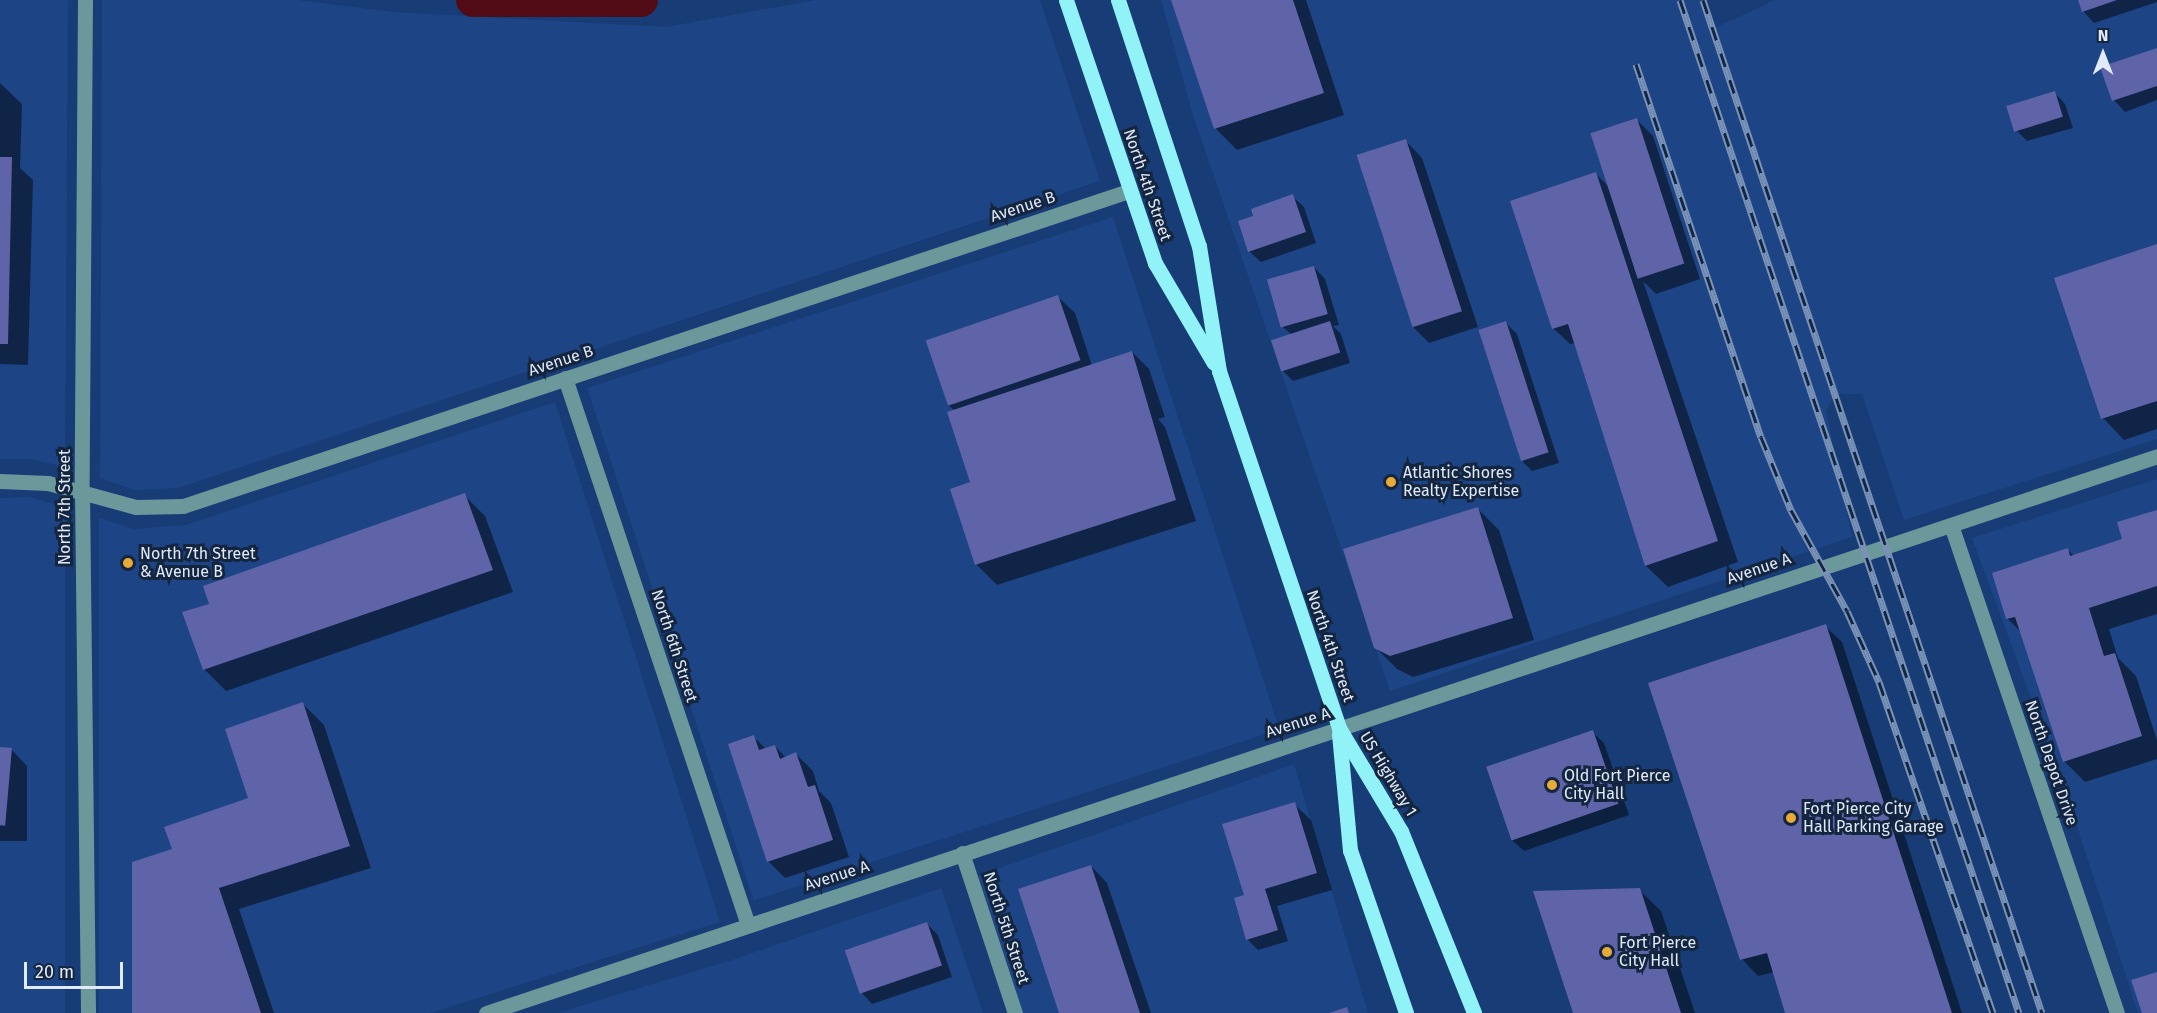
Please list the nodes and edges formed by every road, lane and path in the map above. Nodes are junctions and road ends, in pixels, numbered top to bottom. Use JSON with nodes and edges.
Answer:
{"nodes":[{"id":1,"x":85,"y":0,"type":"edge"},
{"id":2,"x":1066,"y":0,"type":"edge"},
{"id":3,"x":1118,"y":0,"type":"edge"},
{"id":4,"x":1129,"y":191,"type":"junction"},
{"id":5,"x":1218,"y":371,"type":"junction"},
{"id":6,"x":565,"y":378,"type":"junction"},
{"id":7,"x":2157,"y":456,"type":"edge"},
{"id":8,"x":0,"y":481,"type":"edge"},
{"id":9,"x":82,"y":491,"type":"junction"},
{"id":10,"x":1951,"y":525,"type":"junction"},
{"id":11,"x":1339,"y":728,"type":"junction"},
{"id":12,"x":962,"y":854,"type":"junction"},
{"id":13,"x":748,"y":925,"type":"junction"},
{"id":14,"x":88,"y":1013,"type":"edge"},
{"id":15,"x":486,"y":1013,"type":"edge"},
{"id":16,"x":1015,"y":1013,"type":"edge"},
{"id":17,"x":1406,"y":1013,"type":"edge"},
{"id":18,"x":1474,"y":1013,"type":"edge"},
{"id":19,"x":2117,"y":1013,"type":"edge"}],
"edges":[{"from":1,"to":9,"type":"street","name":"North 7th Street"},
{"from":2,"to":4,"type":"main road","name":"North 4th Street"},
{"from":3,"to":5,"type":"main road","name":"North 4th Street"},
{"from":4,"to":5,"type":"main road","name":"North 4th Street"},
{"from":4,"to":6,"type":"street","name":"Avenue B"},
{"from":5,"to":11,"type":"main road","name":"North 4th Street"},
{"from":6,"to":9,"type":"street","name":"Avenue B"},
{"from":6,"to":13,"type":"street","name":"North 6th Street"},
{"from":7,"to":10,"type":"street","name":"Avenue A"},
{"from":8,"to":9,"type":"street","name":"Avenue B"},
{"from":9,"to":14,"type":"street","name":"North 7th Street"},
{"from":10,"to":11,"type":"street","name":"Avenue A"},
{"from":10,"to":19,"type":"street","name":"North Depot Drive"},
{"from":11,"to":12,"type":"street","name":"Avenue A"},
{"from":11,"to":17,"type":"main road","name":"US Highway 1"},
{"from":11,"to":18,"type":"main road","name":"US Highway 1"},
{"from":12,"to":13,"type":"street","name":"Avenue A"},
{"from":12,"to":16,"type":"street","name":"North 5th Street"},
{"from":13,"to":15,"type":"street","name":"Avenue A"}]}
